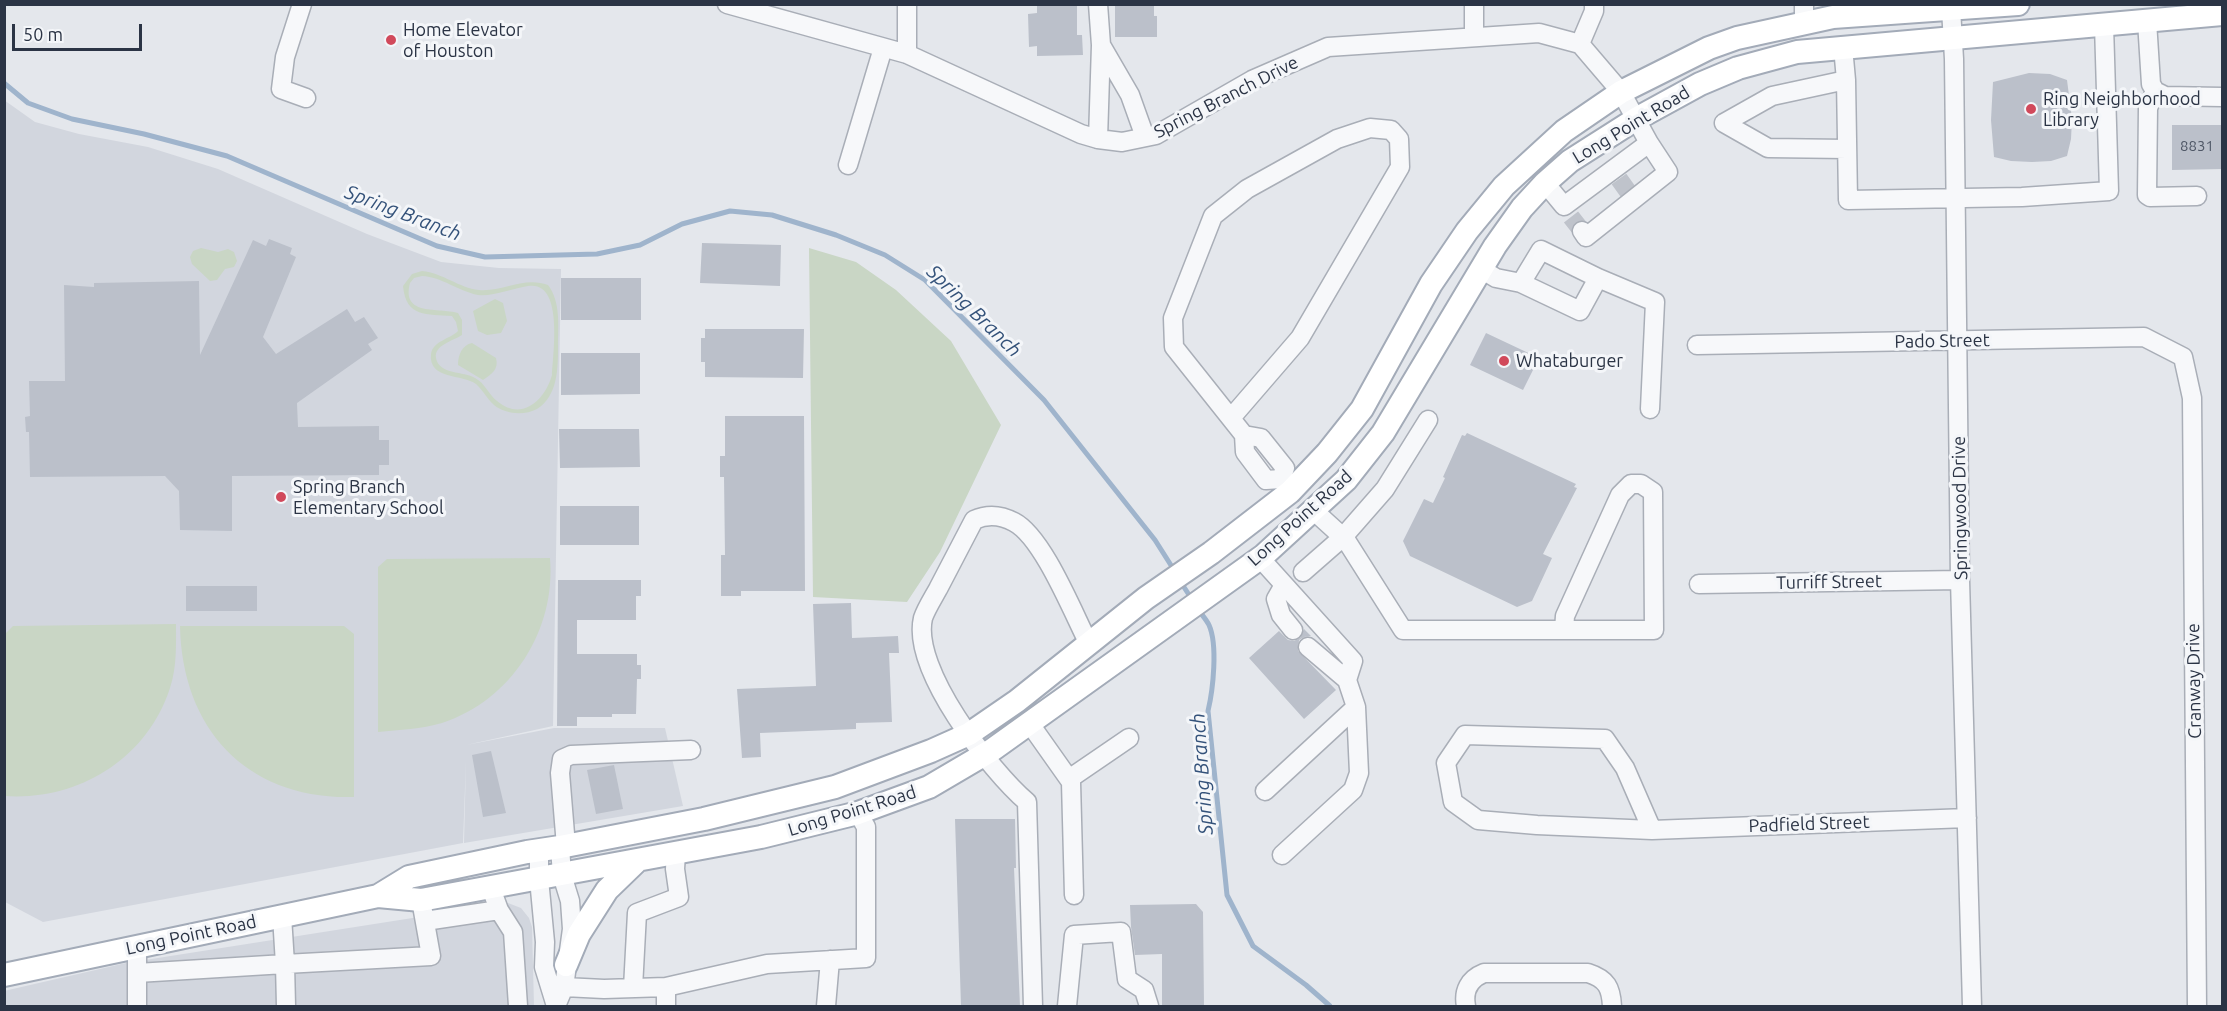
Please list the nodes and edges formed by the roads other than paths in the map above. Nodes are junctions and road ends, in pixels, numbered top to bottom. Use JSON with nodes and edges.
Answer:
{"nodes":[{"id":1,"x":302,"y":4,"type":"edge"},
{"id":2,"x":727,"y":4,"type":"edge"},
{"id":3,"x":907,"y":4,"type":"edge"},
{"id":4,"x":1098,"y":4,"type":"edge"},
{"id":5,"x":1474,"y":4,"type":"edge"},
{"id":6,"x":1594,"y":4,"type":"edge"},
{"id":7,"x":2018,"y":4,"type":"edge"},
{"id":8,"x":1951,"y":6,"type":"edge"},
{"id":9,"x":1804,"y":14,"type":"edge"},
{"id":10,"x":2223,"y":14,"type":"edge"},
{"id":11,"x":2147,"y":21,"type":"junction"},
{"id":12,"x":2104,"y":25,"type":"junction"},
{"id":13,"x":1474,"y":37,"type":"junction"},
{"id":14,"x":1953,"y":37,"type":"junction"},
{"id":15,"x":1580,"y":44,"type":"junction"},
{"id":16,"x":1101,"y":45,"type":"junction"},
{"id":17,"x":1843,"y":47,"type":"junction"},
{"id":18,"x":884,"y":48,"type":"junction"},
{"id":19,"x":907,"y":54,"type":"junction"},
{"id":20,"x":1846,"y":80,"type":"junction"},
{"id":21,"x":2155,"y":91,"type":"junction"},
{"id":22,"x":1621,"y":92,"type":"junction"},
{"id":23,"x":1130,"y":95,"type":"junction"},
{"id":24,"x":1100,"y":96,"type":"junction"},
{"id":25,"x":2223,"y":97,"type":"edge"},
{"id":26,"x":306,"y":98,"type":"dead end"},
{"id":27,"x":1636,"y":119,"type":"junction"},
{"id":28,"x":1145,"y":137,"type":"junction"},
{"id":29,"x":1098,"y":139,"type":"junction"},
{"id":30,"x":1649,"y":143,"type":"junction"},
{"id":31,"x":1847,"y":149,"type":"junction"},
{"id":32,"x":848,"y":165,"type":"dead end"},
{"id":33,"x":1545,"y":183,"type":"junction"},
{"id":34,"x":1623,"y":185,"type":"junction"},
{"id":35,"x":2197,"y":196,"type":"dead end"},
{"id":36,"x":1956,"y":199,"type":"junction"},
{"id":37,"x":1572,"y":218,"type":"junction"},
{"id":38,"x":1480,"y":269,"type":"junction"},
{"id":39,"x":1598,"y":278,"type":"junction"},
{"id":40,"x":1521,"y":283,"type":"junction"},
{"id":41,"x":1958,"y":341,"type":"junction"},
{"id":42,"x":1697,"y":345,"type":"dead end"},
{"id":43,"x":2183,"y":357,"type":"joint"},
{"id":44,"x":1650,"y":409,"type":"dead end"},
{"id":45,"x":1231,"y":418,"type":"junction"},
{"id":46,"x":1428,"y":420,"type":"dead end"},
{"id":47,"x":1285,"y":485,"type":"junction"},
{"id":48,"x":1313,"y":510,"type":"junction"},
{"id":49,"x":1343,"y":537,"type":"junction"},
{"id":50,"x":1260,"y":558,"type":"junction"},
{"id":51,"x":1303,"y":572,"type":"dead end"},
{"id":52,"x":1960,"y":580,"type":"junction"},
{"id":53,"x":1699,"y":584,"type":"dead end"},
{"id":54,"x":1284,"y":585,"type":"junction"},
{"id":55,"x":1293,"y":630,"type":"dead end"},
{"id":56,"x":1564,"y":630,"type":"junction"},
{"id":57,"x":1089,"y":644,"type":"junction"},
{"id":58,"x":1308,"y":647,"type":"dead end"},
{"id":59,"x":1347,"y":680,"type":"junction"},
{"id":60,"x":1356,"y":707,"type":"junction"},
{"id":61,"x":1030,"y":724,"type":"junction"},
{"id":62,"x":969,"y":734,"type":"junction"},
{"id":63,"x":1129,"y":738,"type":"dead end"},
{"id":64,"x":691,"y":750,"type":"dead end"},
{"id":65,"x":983,"y":755,"type":"junction"},
{"id":66,"x":1069,"y":778,"type":"junction"},
{"id":67,"x":1265,"y":791,"type":"dead end"},
{"id":68,"x":858,"y":813,"type":"junction"},
{"id":69,"x":1967,"y":818,"type":"junction"},
{"id":70,"x":1652,"y":830,"type":"junction"},
{"id":71,"x":555,"y":848,"type":"junction"},
{"id":72,"x":676,"y":853,"type":"junction"},
{"id":73,"x":1282,"y":855,"type":"dead end"},
{"id":74,"x":637,"y":861,"type":"junction"},
{"id":75,"x":562,"y":875,"type":"junction"},
{"id":76,"x":539,"y":879,"type":"junction"},
{"id":77,"x":491,"y":888,"type":"junction"},
{"id":78,"x":1074,"y":895,"type":"dead end"},
{"id":79,"x":378,"y":896,"type":"junction"},
{"id":80,"x":499,"y":910,"type":"junction"},
{"id":81,"x":423,"y":911,"type":"junction"},
{"id":82,"x":282,"y":916,"type":"junction"},
{"id":83,"x":137,"y":946,"type":"junction"},
{"id":84,"x":830,"y":960,"type":"junction"},
{"id":85,"x":285,"y":964,"type":"junction"},
{"id":86,"x":137,"y":973,"type":"junction"},
{"id":87,"x":4,"y":975,"type":"edge"},
{"id":88,"x":565,"y":976,"type":"junction"},
{"id":89,"x":666,"y":987,"type":"junction"},
{"id":90,"x":633,"y":988,"type":"junction"},
{"id":91,"x":137,"y":1006,"type":"edge"},
{"id":92,"x":286,"y":1006,"type":"edge"},
{"id":93,"x":518,"y":1006,"type":"edge"},
{"id":94,"x":556,"y":1006,"type":"edge"},
{"id":95,"x":666,"y":1006,"type":"edge"},
{"id":96,"x":826,"y":1006,"type":"edge"},
{"id":97,"x":1033,"y":1006,"type":"edge"},
{"id":98,"x":1066,"y":1006,"type":"edge"},
{"id":99,"x":1149,"y":1006,"type":"edge"},
{"id":100,"x":1466,"y":1006,"type":"edge"},
{"id":101,"x":1612,"y":1006,"type":"edge"},
{"id":102,"x":1972,"y":1006,"type":"edge"},
{"id":103,"x":2198,"y":1006,"type":"edge"}],
"edges":[{"from":1,"to":26,"type":"street"},
{"from":2,"to":18,"type":"street","name":"Spring Branch Drive"},
{"from":3,"to":19,"type":"street"},
{"from":4,"to":16,"type":"street"},
{"from":5,"to":13,"type":"street"},
{"from":6,"to":15,"type":"street"},
{"from":7,"to":8,"type":"main road","name":"Long Point Road"},
{"from":8,"to":9,"type":"main road","name":"Long Point Road"},
{"from":8,"to":14,"type":"street","name":"Springwood Drive"},
{"from":9,"to":22,"type":"main road","name":"Long Point Road"},
{"from":10,"to":11,"type":"main road","name":"Long Point Road"},
{"from":11,"to":12,"type":"main road","name":"Long Point Road"},
{"from":11,"to":21,"type":"street"},
{"from":12,"to":14,"type":"main road","name":"Long Point Road"},
{"from":12,"to":36,"type":"street"},
{"from":13,"to":15,"type":"street","name":"Spring Branch Drive"},
{"from":13,"to":28,"type":"street","name":"Spring Branch Drive"},
{"from":14,"to":17,"type":"main road","name":"Long Point Road"},
{"from":14,"to":36,"type":"street","name":"Springwood Drive"},
{"from":15,"to":22,"type":"street"},
{"from":16,"to":23,"type":"street"},
{"from":16,"to":24,"type":"street"},
{"from":17,"to":20,"type":"street"},
{"from":17,"to":27,"type":"main road","name":"Long Point Road"},
{"from":18,"to":19,"type":"street","name":"Spring Branch Drive"},
{"from":18,"to":32,"type":"street"},
{"from":19,"to":29,"type":"street","name":"Spring Branch Drive"},
{"from":20,"to":31,"type":"street"},
{"from":20,"to":31,"type":"street"},
{"from":21,"to":25,"type":"street"},
{"from":21,"to":35,"type":"street"},
{"from":22,"to":27,"type":"street"},
{"from":22,"to":47,"type":"main road","name":"Long Point Road"},
{"from":23,"to":24,"type":"street"},
{"from":23,"to":28,"type":"street"},
{"from":24,"to":29,"type":"street"},
{"from":27,"to":30,"type":"street"},
{"from":27,"to":33,"type":"main road","name":"Long Point Road"},
{"from":28,"to":29,"type":"street","name":"Spring Branch Drive"},
{"from":30,"to":34,"type":"street"},
{"from":30,"to":34,"type":"street"},
{"from":31,"to":36,"type":"street"},
{"from":33,"to":37,"type":"street"},
{"from":33,"to":38,"type":"main road","name":"Long Point Road"},
{"from":34,"to":37,"type":"street"},
{"from":34,"to":37,"type":"street"},
{"from":36,"to":41,"type":"street","name":"Springwood Drive"},
{"from":38,"to":40,"type":"street"},
{"from":38,"to":48,"type":"main road","name":"Long Point Road"},
{"from":39,"to":40,"type":"street"},
{"from":39,"to":40,"type":"street"},
{"from":39,"to":44,"type":"street"},
{"from":41,"to":42,"type":"street","name":"Pado Street"},
{"from":41,"to":43,"type":"street","name":"Pado Street"},
{"from":41,"to":52,"type":"street","name":"Springwood Drive"},
{"from":43,"to":103,"type":"street","name":"Cranway Drive"},
{"from":45,"to":45,"type":"street"},
{"from":45,"to":47,"type":"street"},
{"from":46,"to":49,"type":"street"},
{"from":47,"to":48,"type":"main road"},
{"from":47,"to":57,"type":"main road","name":"Long Point Road"},
{"from":48,"to":49,"type":"street"},
{"from":48,"to":50,"type":"main road","name":"Long Point Road"},
{"from":49,"to":51,"type":"street"},
{"from":49,"to":56,"type":"street"},
{"from":50,"to":54,"type":"street"},
{"from":50,"to":61,"type":"main road","name":"Long Point Road"},
{"from":52,"to":53,"type":"street","name":"Turriff Street"},
{"from":52,"to":69,"type":"street","name":"Springwood Drive"},
{"from":54,"to":55,"type":"street"},
{"from":54,"to":59,"type":"street"},
{"from":56,"to":56,"type":"street"},
{"from":57,"to":62,"type":"main road","name":"Long Point Road"},
{"from":57,"to":62,"type":"street"},
{"from":58,"to":59,"type":"street"},
{"from":59,"to":60,"type":"street"},
{"from":60,"to":67,"type":"street"},
{"from":60,"to":73,"type":"street"},
{"from":61,"to":65,"type":"main road","name":"Long Point Road"},
{"from":61,"to":66,"type":"street"},
{"from":62,"to":65,"type":"street"},
{"from":62,"to":71,"type":"main road","name":"Long Point Road"},
{"from":63,"to":66,"type":"street"},
{"from":64,"to":71,"type":"street"},
{"from":65,"to":68,"type":"main road","name":"Long Point Road"},
{"from":65,"to":97,"type":"street"},
{"from":66,"to":78,"type":"street"},
{"from":68,"to":72,"type":"main road","name":"Long Point Road"},
{"from":68,"to":84,"type":"street"},
{"from":69,"to":70,"type":"street","name":"Padfield Street"},
{"from":69,"to":102,"type":"street","name":"Springwood Drive"},
{"from":70,"to":70,"type":"street","name":"Padfield Street"},
{"from":71,"to":75,"type":"street"},
{"from":71,"to":76,"type":"street"},
{"from":71,"to":79,"type":"main road","name":"Long Point Road"},
{"from":72,"to":74,"type":"main road","name":"Long Point Road"},
{"from":72,"to":90,"type":"street"},
{"from":74,"to":75,"type":"main road","name":"Long Point Road"},
{"from":74,"to":88,"type":"main road"},
{"from":75,"to":76,"type":"main road","name":"Long Point Road"},
{"from":75,"to":88,"type":"street"},
{"from":76,"to":77,"type":"main road","name":"Long Point Road"},
{"from":76,"to":94,"type":"street"},
{"from":77,"to":80,"type":"street"},
{"from":77,"to":81,"type":"main road","name":"Long Point Road"},
{"from":79,"to":81,"type":"main road","name":"Long Point Road"},
{"from":79,"to":82,"type":"main road","name":"Long Point Road"},
{"from":80,"to":81,"type":"street"},
{"from":80,"to":93,"type":"street"},
{"from":81,"to":85,"type":"street"},
{"from":82,"to":83,"type":"main road","name":"Long Point Road"},
{"from":82,"to":85,"type":"street"},
{"from":83,"to":86,"type":"street"},
{"from":83,"to":87,"type":"main road","name":"Long Point Road"},
{"from":84,"to":89,"type":"street"},
{"from":84,"to":96,"type":"street"},
{"from":85,"to":86,"type":"street"},
{"from":85,"to":92,"type":"street"},
{"from":86,"to":91,"type":"street"},
{"from":88,"to":90,"type":"street"},
{"from":88,"to":94,"type":"street"},
{"from":89,"to":90,"type":"street"},
{"from":89,"to":95,"type":"street"},
{"from":98,"to":99,"type":"street"},
{"from":100,"to":101,"type":"street"}]}
